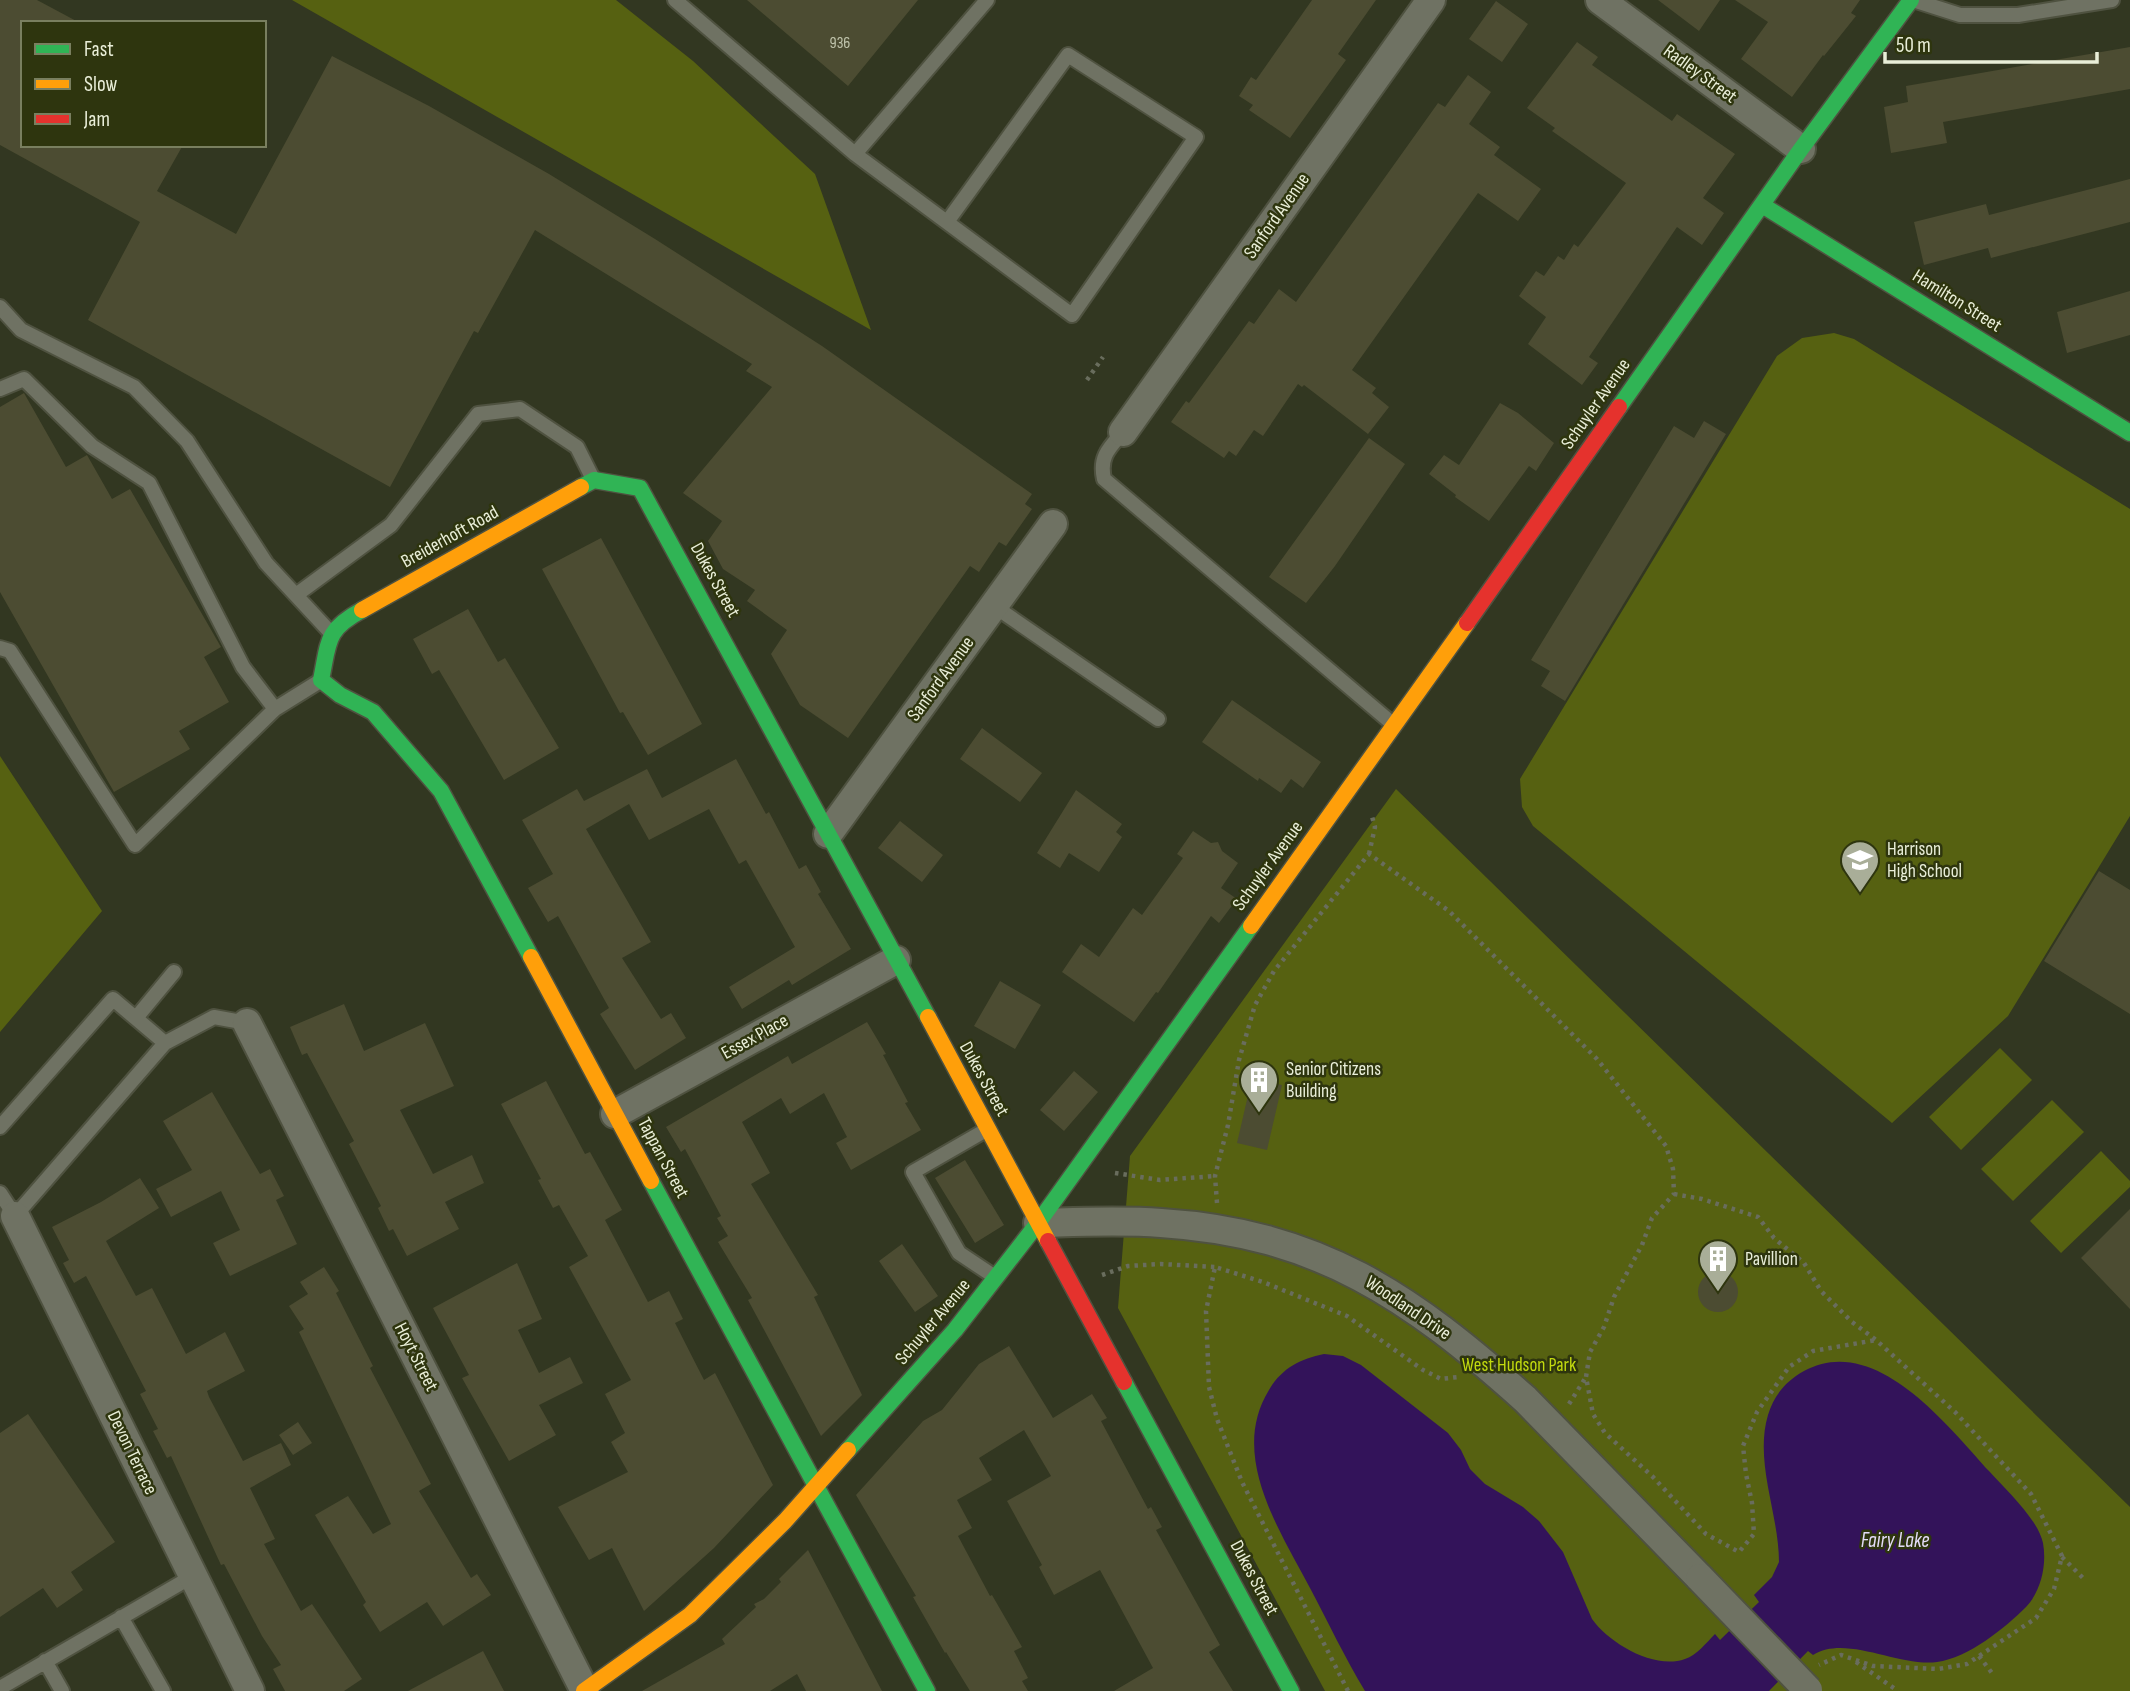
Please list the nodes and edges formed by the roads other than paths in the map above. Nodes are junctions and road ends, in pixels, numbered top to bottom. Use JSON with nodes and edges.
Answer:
{"nodes":[{"id":1,"x":676,"y":0,"type":"edge"},
{"id":2,"x":987,"y":0,"type":"edge"},
{"id":3,"x":1431,"y":0,"type":"edge"},
{"id":4,"x":1600,"y":0,"type":"edge"},
{"id":5,"x":1912,"y":0,"type":"edge"},
{"id":6,"x":2112,"y":0,"type":"edge"},
{"id":7,"x":1801,"y":149,"type":"junction"},
{"id":8,"x":855,"y":154,"type":"junction"},
{"id":9,"x":1762,"y":205,"type":"junction"},
{"id":10,"x":947,"y":222,"type":"junction"},
{"id":11,"x":0,"y":307,"type":"edge"},
{"id":12,"x":0,"y":389,"type":"edge"},
{"id":13,"x":1123,"y":432,"type":"joint"},
{"id":14,"x":2130,"y":433,"type":"edge"},
{"id":15,"x":594,"y":480,"type":"junction"},
{"id":16,"x":1053,"y":524,"type":"dead end"},
{"id":17,"x":296,"y":595,"type":"junction"},
{"id":18,"x":994,"y":606,"type":"junction"},
{"id":19,"x":331,"y":634,"type":"junction"},
{"id":20,"x":0,"y":648,"type":"edge"},
{"id":21,"x":321,"y":680,"type":"junction"},
{"id":22,"x":275,"y":709,"type":"junction"},
{"id":23,"x":1157,"y":719,"type":"dead end"},
{"id":24,"x":1395,"y":725,"type":"junction"},
{"id":25,"x":828,"y":834,"type":"junction"},
{"id":26,"x":896,"y":960,"type":"junction"},
{"id":27,"x":174,"y":972,"type":"dead end"},
{"id":28,"x":136,"y":1018,"type":"junction"},
{"id":29,"x":247,"y":1023,"type":"joint"},
{"id":30,"x":165,"y":1043,"type":"junction"},
{"id":31,"x":615,"y":1114,"type":"junction"},
{"id":32,"x":0,"y":1127,"type":"edge"},
{"id":33,"x":988,"y":1129,"type":"junction"},
{"id":34,"x":8,"y":1204,"type":"edge"},
{"id":35,"x":1038,"y":1223,"type":"junction"},
{"id":36,"x":996,"y":1278,"type":"junction"},
{"id":37,"x":817,"y":1486,"type":"junction"},
{"id":38,"x":193,"y":1576,"type":"junction"},
{"id":39,"x":121,"y":1617,"type":"junction"},
{"id":40,"x":46,"y":1661,"type":"junction"},
{"id":41,"x":1809,"y":1683,"type":"edge"},
{"id":42,"x":0,"y":1688,"type":"edge"},
{"id":43,"x":62,"y":1691,"type":"edge"},
{"id":44,"x":163,"y":1691,"type":"edge"},
{"id":45,"x":250,"y":1691,"type":"edge"},
{"id":46,"x":585,"y":1691,"type":"edge"},
{"id":47,"x":927,"y":1691,"type":"edge"},
{"id":48,"x":1291,"y":1691,"type":"edge"}],
"edges":[{"from":1,"to":8,"type":"lane"},
{"from":2,"to":8,"type":"lane"},
{"from":3,"to":13,"type":"street","name":"Sanford Avenue"},
{"from":4,"to":7,"type":"street","name":"Radley Street"},
{"from":5,"to":6,"type":"lane"},
{"from":5,"to":7,"type":"street","name":"Schuyler Avenue"},
{"from":7,"to":9,"type":"street","name":"Schuyler Avenue"},
{"from":8,"to":10,"type":"lane"},
{"from":9,"to":14,"type":"street","name":"Hamilton Street"},
{"from":9,"to":24,"type":"street","name":"Schuyler Avenue"},
{"from":10,"to":10,"type":"lane"},
{"from":11,"to":17,"type":"lane"},
{"from":12,"to":22,"type":"lane"},
{"from":13,"to":24,"type":"lane"},
{"from":15,"to":17,"type":"lane"},
{"from":15,"to":19,"type":"street","name":"Breiderhoft Road"},
{"from":15,"to":25,"type":"street","name":"Dukes Street"},
{"from":16,"to":18,"type":"street","name":"Sanford Avenue"},
{"from":17,"to":19,"type":"lane"},
{"from":18,"to":23,"type":"lane"},
{"from":18,"to":25,"type":"street","name":"Sanford Avenue"},
{"from":19,"to":21,"type":"street"},
{"from":20,"to":22,"type":"lane"},
{"from":21,"to":22,"type":"lane"},
{"from":21,"to":31,"type":"street","name":"Tappan Street"},
{"from":24,"to":35,"type":"street","name":"Schuyler Avenue"},
{"from":25,"to":26,"type":"street","name":"Dukes Street"},
{"from":26,"to":31,"type":"street","name":"Essex Place"},
{"from":26,"to":33,"type":"street","name":"Dukes Street"},
{"from":27,"to":28,"type":"lane"},
{"from":28,"to":30,"type":"lane"},
{"from":28,"to":32,"type":"lane"},
{"from":29,"to":30,"type":"lane"},
{"from":29,"to":46,"type":"street","name":"Hoyt Street"},
{"from":30,"to":34,"type":"lane"},
{"from":31,"to":37,"type":"street","name":"Tappan Street"},
{"from":33,"to":35,"type":"street","name":"Dukes Street"},
{"from":33,"to":36,"type":"lane"},
{"from":34,"to":38,"type":"street","name":"Devon Terrace"},
{"from":35,"to":36,"type":"street","name":"Schuyler Avenue"},
{"from":35,"to":41,"type":"street","name":"Woodland Drive","bridge":true},
{"from":35,"to":48,"type":"street","name":"Dukes Street"},
{"from":36,"to":37,"type":"street","name":"Schuyler Avenue"},
{"from":37,"to":46,"type":"street","name":"Schuyler Avenue"},
{"from":37,"to":47,"type":"street","name":"Tappan Street"},
{"from":38,"to":39,"type":"lane"},
{"from":38,"to":45,"type":"street","name":"Devon Terrace"},
{"from":39,"to":40,"type":"lane"},
{"from":39,"to":44,"type":"lane"},
{"from":40,"to":42,"type":"lane"},
{"from":40,"to":43,"type":"lane"}]}
